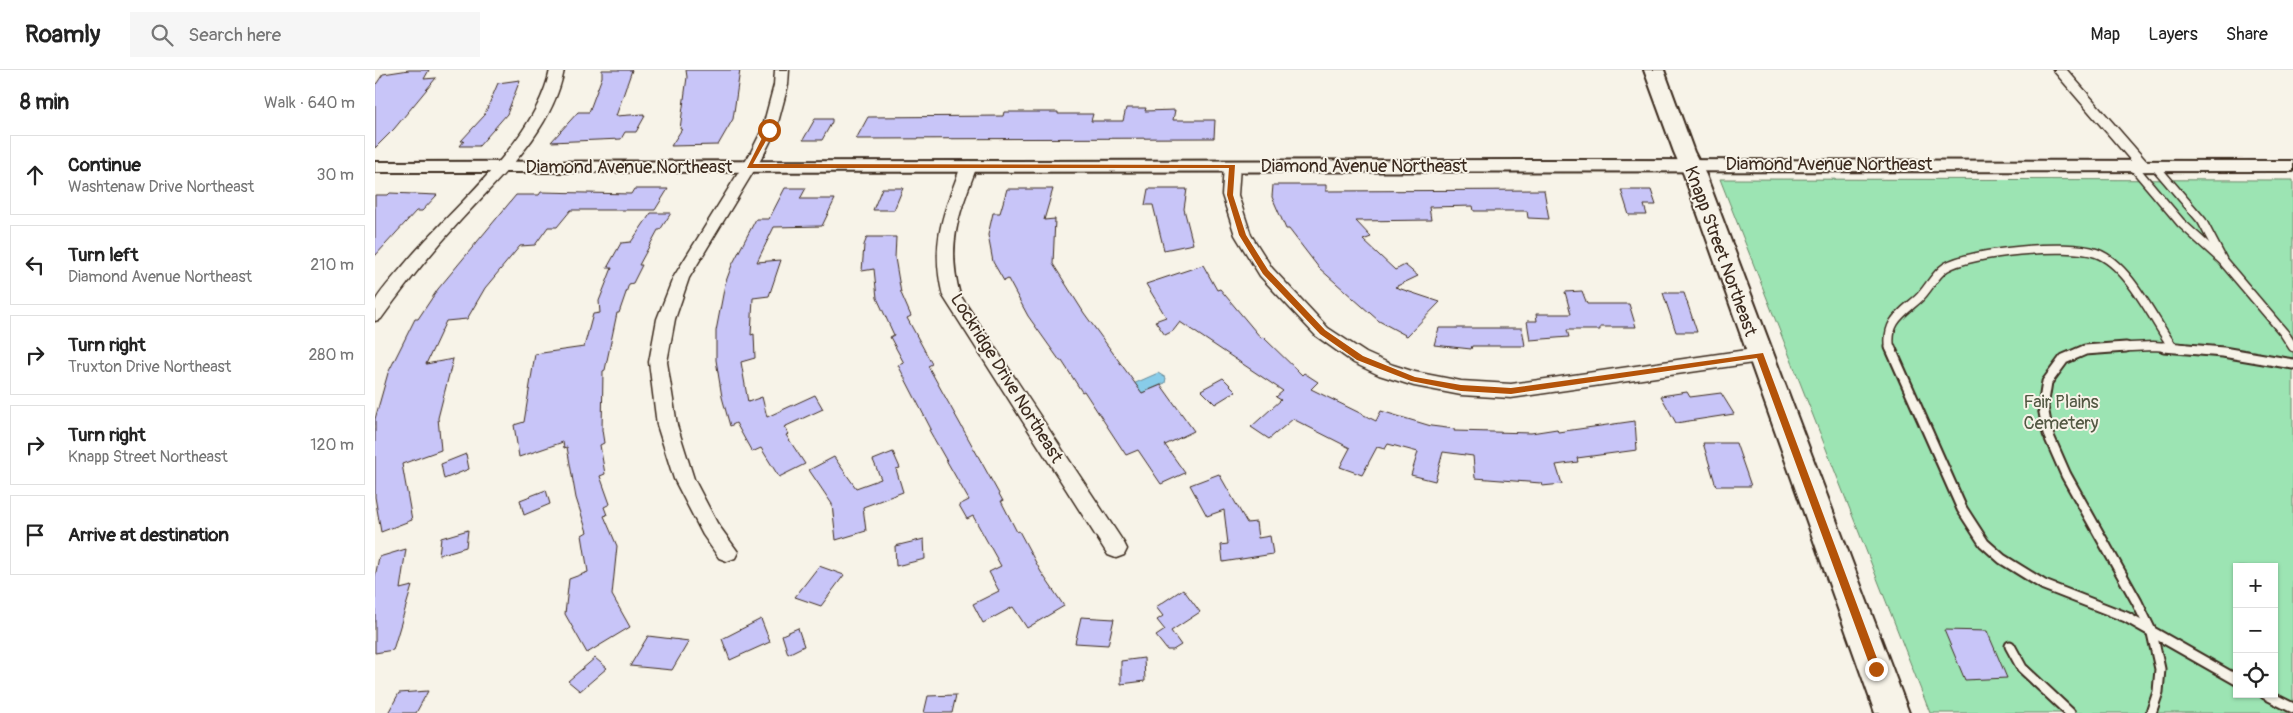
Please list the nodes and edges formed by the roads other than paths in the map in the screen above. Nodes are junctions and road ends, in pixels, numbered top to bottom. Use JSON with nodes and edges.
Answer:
{"nodes":[{"id":1,"x":557,"y":70,"type":"edge"},
{"id":2,"x":782,"y":70,"type":"edge"},
{"id":3,"x":1654,"y":70,"type":"edge"},
{"id":4,"x":2060,"y":70,"type":"edge"},
{"id":5,"x":1689,"y":164,"type":"junction"},
{"id":6,"x":749,"y":166,"type":"junction"},
{"id":7,"x":969,"y":166,"type":"junction"},
{"id":8,"x":1232,"y":166,"type":"junction"},
{"id":9,"x":2144,"y":166,"type":"junction"},
{"id":10,"x":2293,"y":166,"type":"edge"},
{"id":11,"x":375,"y":167,"type":"edge"},
{"id":12,"x":501,"y":167,"type":"junction"},
{"id":13,"x":2222,"y":260,"type":"junction"},
{"id":14,"x":375,"y":315,"type":"edge"},
{"id":15,"x":2171,"y":346,"type":"junction"},
{"id":16,"x":2293,"y":347,"type":"edge"},
{"id":17,"x":1760,"y":355,"type":"junction"},
{"id":18,"x":2293,"y":364,"type":"edge"},
{"id":19,"x":1116,"y":549,"type":"dead end"},
{"id":20,"x":727,"y":552,"type":"dead end"},
{"id":21,"x":2151,"y":631,"type":"junction"},
{"id":22,"x":2011,"y":646,"type":"dead end"},
{"id":23,"x":2233,"y":678,"type":"edge"},
{"id":24,"x":2273,"y":698,"type":"edge"},
{"id":25,"x":2293,"y":708,"type":"edge"},
{"id":26,"x":1893,"y":713,"type":"edge"},
{"id":27,"x":2070,"y":713,"type":"edge"},
{"id":28,"x":2151,"y":713,"type":"edge"}],
"edges":[{"from":1,"to":12,"type":"street"},
{"from":2,"to":6,"type":"street"},
{"from":3,"to":5,"type":"main road","name":"Knapp Street Northeast"},
{"from":4,"to":9,"type":"street"},
{"from":5,"to":8,"type":"street","name":"Diamond Avenue Northeast"},
{"from":5,"to":9,"type":"street","name":"Diamond Avenue Northeast"},
{"from":5,"to":17,"type":"main road","name":"Knapp Street Northeast"},
{"from":6,"to":7,"type":"street","name":"Diamond Avenue Northeast"},
{"from":6,"to":12,"type":"street","name":"Diamond Avenue Northeast"},
{"from":6,"to":20,"type":"street"},
{"from":7,"to":8,"type":"street","name":"Diamond Avenue Northeast"},
{"from":7,"to":19,"type":"street","name":"Lockridge Drive Northeast"},
{"from":8,"to":17,"type":"street"},
{"from":9,"to":10,"type":"street","name":"Diamond Avenue Northeast"},
{"from":9,"to":13,"type":"lane"},
{"from":9,"to":13,"type":"lane"},
{"from":11,"to":12,"type":"street","name":"Diamond Avenue Northeast"},
{"from":12,"to":14,"type":"street"},
{"from":13,"to":16,"type":"lane"},
{"from":15,"to":18,"type":"lane"},
{"from":15,"to":21,"type":"lane"},
{"from":15,"to":21,"type":"lane"},
{"from":17,"to":26,"type":"main road","name":"Knapp Street Northeast"},
{"from":21,"to":23,"type":"lane"},
{"from":21,"to":28,"type":"lane"},
{"from":22,"to":27,"type":"lane"},
{"from":24,"to":25,"type":"lane"}]}
